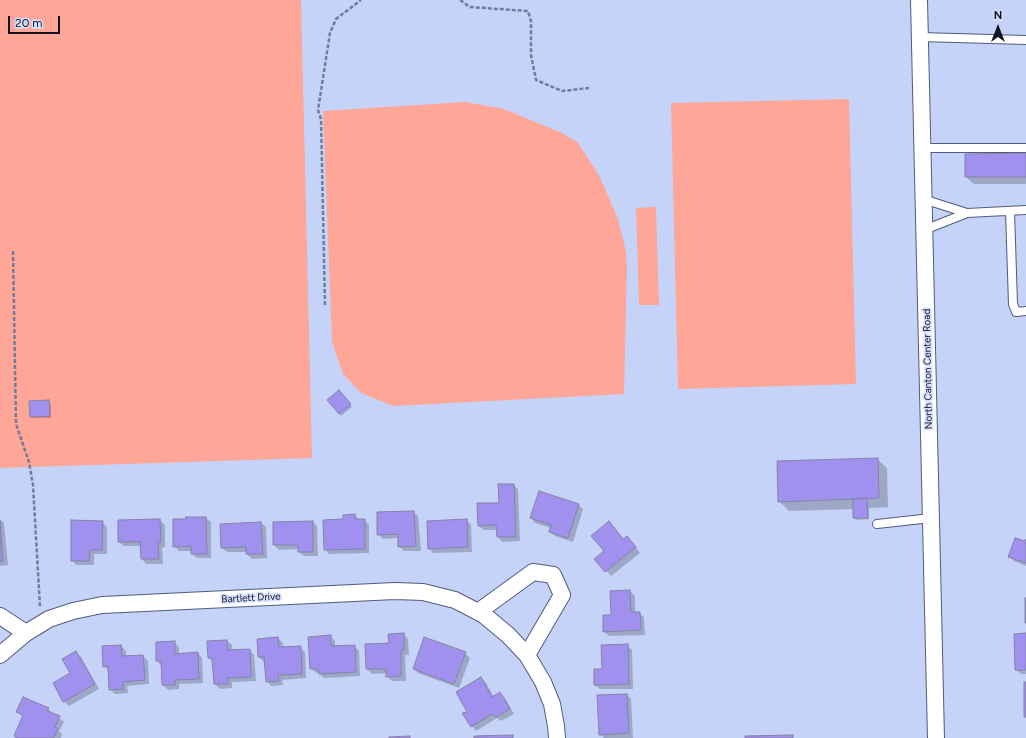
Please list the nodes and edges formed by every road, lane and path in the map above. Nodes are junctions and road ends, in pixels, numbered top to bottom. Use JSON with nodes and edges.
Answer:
{"nodes":[{"id":1,"x":361,"y":0,"type":"edge"},
{"id":2,"x":460,"y":0,"type":"edge"},
{"id":3,"x":919,"y":0,"type":"edge"},
{"id":4,"x":920,"y":37,"type":"junction"},
{"id":5,"x":1026,"y":40,"type":"edge"},
{"id":6,"x":589,"y":88,"type":"dead end"},
{"id":7,"x":922,"y":148,"type":"junction"},
{"id":8,"x":1026,"y":148,"type":"edge"},
{"id":9,"x":924,"y":199,"type":"junction"},
{"id":10,"x":1026,"y":210,"type":"edge"},
{"id":11,"x":1010,"y":211,"type":"junction"},
{"id":12,"x":967,"y":213,"type":"junction"},
{"id":13,"x":924,"y":230,"type":"junction"},
{"id":14,"x":13,"y":251,"type":"dead end"},
{"id":15,"x":325,"y":305,"type":"dead end"},
{"id":16,"x":1026,"y":311,"type":"edge"},
{"id":17,"x":931,"y":518,"type":"junction"},
{"id":18,"x":877,"y":524,"type":"dead end"},
{"id":19,"x":478,"y":612,"type":"junction"},
{"id":20,"x":0,"y":616,"type":"edge"},
{"id":21,"x":49,"y":620,"type":"junction"},
{"id":22,"x":26,"y":633,"type":"junction"},
{"id":23,"x":527,"y":655,"type":"junction"},
{"id":24,"x":0,"y":656,"type":"edge"},
{"id":25,"x":557,"y":738,"type":"edge"},
{"id":26,"x":936,"y":738,"type":"edge"}],
"edges":[{"from":1,"to":15,"type":"path"},
{"from":2,"to":6,"type":"path"},
{"from":3,"to":4,"type":"street","name":"North Canton Center Road"},
{"from":4,"to":5,"type":"lane"},
{"from":4,"to":7,"type":"street","name":"North Canton Center Road"},
{"from":7,"to":8,"type":"lane"},
{"from":7,"to":9,"type":"street","name":"North Canton Center Road"},
{"from":9,"to":12,"type":"lane"},
{"from":9,"to":13,"type":"street","name":"North Canton Center Road"},
{"from":10,"to":11,"type":"lane"},
{"from":11,"to":12,"type":"lane"},
{"from":11,"to":16,"type":"lane"},
{"from":12,"to":13,"type":"lane"},
{"from":13,"to":17,"type":"street","name":"North Canton Center Road"},
{"from":14,"to":21,"type":"path"},
{"from":17,"to":18,"type":"lane"},
{"from":17,"to":26,"type":"street","name":"North Canton Center Road"},
{"from":19,"to":21,"type":"street","name":"Bartlett Drive"},
{"from":19,"to":23,"type":"street","name":"Bartlett Drive"},
{"from":19,"to":23,"type":"street"},
{"from":20,"to":22,"type":"street"},
{"from":21,"to":22,"type":"street","name":"Bartlett Drive"},
{"from":22,"to":24,"type":"street","name":"Bartlett Drive"},
{"from":23,"to":25,"type":"street","name":"Bartlett Drive"}]}
